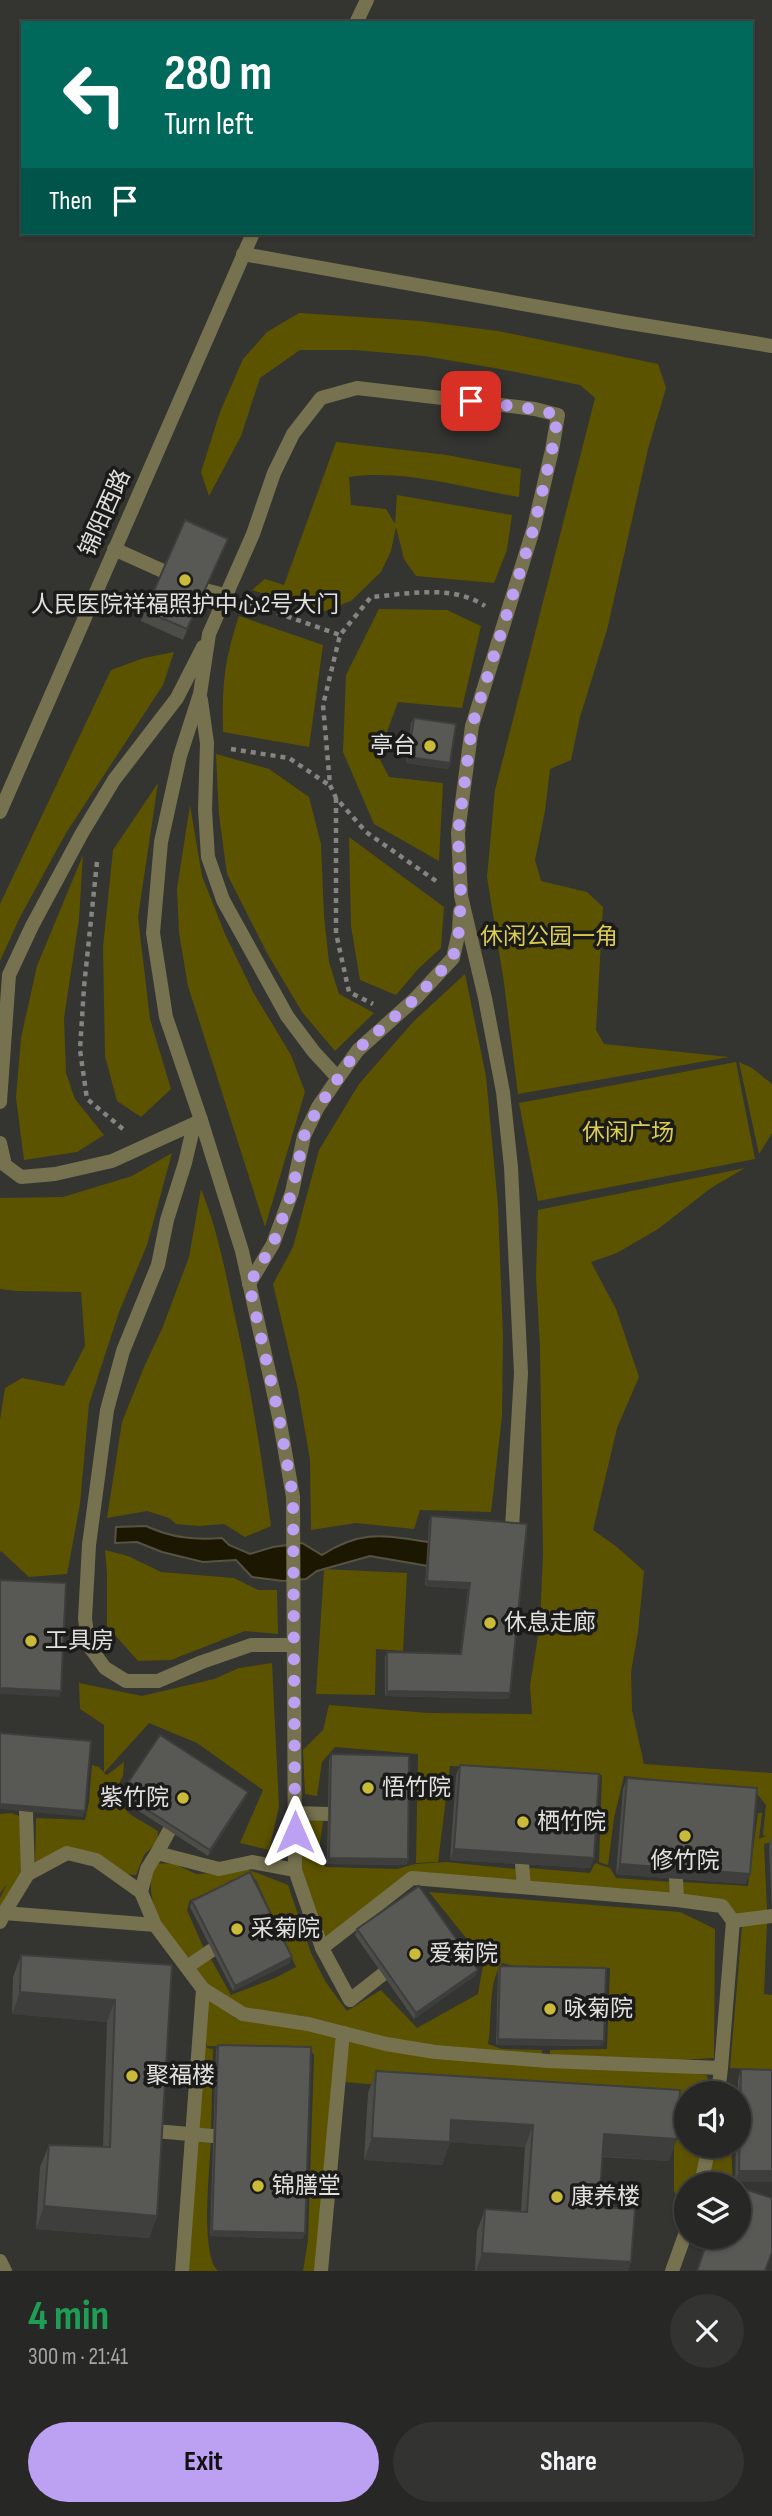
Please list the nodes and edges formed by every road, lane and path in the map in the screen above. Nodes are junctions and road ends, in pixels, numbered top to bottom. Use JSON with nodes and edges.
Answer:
{"nodes":[{"id":1,"x":367,"y":0,"type":"edge"},
{"id":2,"x":357,"y":21,"type":"edge"},
{"id":3,"x":252,"y":235,"type":"edge"},
{"id":4,"x":243,"y":254,"type":"junction"},
{"id":5,"x":772,"y":346,"type":"edge"},
{"id":6,"x":114,"y":549,"type":"junction"},
{"id":7,"x":163,"y":571,"type":"edge"},
{"id":8,"x":205,"y":590,"type":"edge"},
{"id":9,"x":228,"y":596,"type":"junction"},
{"id":10,"x":505,"y":619,"type":"junction"},
{"id":11,"x":209,"y":634,"type":"junction"},
{"id":12,"x":340,"y":635,"type":"junction"},
{"id":13,"x":200,"y":694,"type":"junction"},
{"id":14,"x":207,"y":743,"type":"junction"},
{"id":15,"x":330,"y":785,"type":"junction"},
{"id":16,"x":336,"y":798,"type":"junction"},
{"id":17,"x":0,"y":812,"type":"edge"},
{"id":18,"x":98,"y":854,"type":"dead end"},
{"id":19,"x":461,"y":896,"type":"junction"},
{"id":20,"x":396,"y":1015,"type":"junction"},
{"id":21,"x":338,"y":1078,"type":"junction"},
{"id":22,"x":0,"y":1102,"type":"edge"},
{"id":23,"x":201,"y":1120,"type":"junction"},
{"id":24,"x":0,"y":1143,"type":"edge"},
{"id":25,"x":141,"y":1148,"type":"junction"},
{"id":26,"x":249,"y":1284,"type":"junction"},
{"id":27,"x":512,"y":1528,"type":"edge"},
{"id":28,"x":292,"y":1645,"type":"junction"},
{"id":29,"x":26,"y":1812,"type":"edge"},
{"id":30,"x":295,"y":1813,"type":"junction"},
{"id":31,"x":328,"y":1814,"type":"edge"},
{"id":32,"x":169,"y":1831,"type":"edge"},
{"id":33,"x":156,"y":1853,"type":"junction"},
{"id":34,"x":522,"y":1864,"type":"edge"},
{"id":35,"x":295,"y":1870,"type":"junction"},
{"id":36,"x":28,"y":1874,"type":"junction"},
{"id":37,"x":676,"y":1879,"type":"edge"},
{"id":38,"x":524,"y":1886,"type":"junction"},
{"id":39,"x":141,"y":1892,"type":"junction"},
{"id":40,"x":677,"y":1900,"type":"junction"},
{"id":41,"x":772,"y":1916,"type":"edge"},
{"id":42,"x":2,"y":1917,"type":"edge"},
{"id":43,"x":733,"y":1922,"type":"junction"},
{"id":44,"x":155,"y":1925,"type":"junction"},
{"id":45,"x":322,"y":1948,"type":"junction"},
{"id":46,"x":212,"y":1950,"type":"edge"},
{"id":47,"x":187,"y":1967,"type":"junction"},
{"id":48,"x":383,"y":1974,"type":"edge"},
{"id":49,"x":203,"y":1989,"type":"junction"},
{"id":50,"x":342,"y":2033,"type":"junction"},
{"id":51,"x":547,"y":2045,"type":"edge"},
{"id":52,"x":548,"y":2061,"type":"junction"},
{"id":53,"x":721,"y":2068,"type":"junction"},
{"id":54,"x":719,"y":2081,"type":"edge"},
{"id":55,"x":155,"y":2130,"type":"edge"},
{"id":56,"x":192,"y":2134,"type":"junction"},
{"id":57,"x":213,"y":2136,"type":"edge"},
{"id":58,"x":680,"y":2249,"type":"edge"},
{"id":59,"x":0,"y":2261,"type":"edge"},
{"id":60,"x":5,"y":2271,"type":"edge"},
{"id":61,"x":182,"y":2271,"type":"edge"},
{"id":62,"x":321,"y":2271,"type":"edge"},
{"id":63,"x":672,"y":2271,"type":"edge"}],
"edges":[{"from":1,"to":2,"type":"street"},
{"from":3,"to":4,"type":"street","name":"锦阳西路"},
{"from":4,"to":5,"type":"street"},
{"from":4,"to":6,"type":"street","name":"锦阳西路"},
{"from":6,"to":7,"type":"street"},
{"from":6,"to":17,"type":"street","name":"锦阳西路"},
{"from":8,"to":9,"type":"street"},
{"from":9,"to":10,"type":"street"},
{"from":9,"to":11,"type":"street"},
{"from":9,"to":12,"type":"path"},
{"from":10,"to":12,"type":"path"},
{"from":10,"to":19,"type":"street"},
{"from":11,"to":13,"type":"street"},
{"from":11,"to":22,"type":"street"},
{"from":12,"to":15,"type":"path"},
{"from":13,"to":14,"type":"street"},
{"from":13,"to":23,"type":"street"},
{"from":14,"to":15,"type":"path"},
{"from":14,"to":21,"type":"street"},
{"from":15,"to":16,"type":"path"},
{"from":16,"to":19,"type":"path"},
{"from":16,"to":20,"type":"path"},
{"from":18,"to":25,"type":"path"},
{"from":19,"to":20,"type":"street"},
{"from":19,"to":27,"type":"street"},
{"from":20,"to":21,"type":"street"},
{"from":21,"to":26,"type":"street"},
{"from":23,"to":25,"type":"street"},
{"from":23,"to":26,"type":"street"},
{"from":23,"to":28,"type":"street"},
{"from":24,"to":25,"type":"street"},
{"from":26,"to":28,"type":"street"},
{"from":28,"to":30,"type":"street"},
{"from":29,"to":36,"type":"street"},
{"from":30,"to":31,"type":"street"},
{"from":30,"to":35,"type":"street"},
{"from":32,"to":33,"type":"street"},
{"from":33,"to":35,"type":"street"},
{"from":33,"to":39,"type":"street"},
{"from":34,"to":38,"type":"street"},
{"from":35,"to":45,"type":"street"},
{"from":36,"to":39,"type":"street"},
{"from":36,"to":42,"type":"street"},
{"from":37,"to":40,"type":"street"},
{"from":38,"to":40,"type":"street"},
{"from":38,"to":45,"type":"street"},
{"from":39,"to":44,"type":"street"},
{"from":40,"to":43,"type":"street"},
{"from":41,"to":43,"type":"street"},
{"from":42,"to":44,"type":"street"},
{"from":43,"to":53,"type":"street"},
{"from":44,"to":47,"type":"street"},
{"from":45,"to":48,"type":"street"},
{"from":46,"to":47,"type":"street"},
{"from":47,"to":49,"type":"street"},
{"from":49,"to":50,"type":"street"},
{"from":49,"to":56,"type":"street"},
{"from":50,"to":52,"type":"street"},
{"from":50,"to":62,"type":"street"},
{"from":51,"to":52,"type":"street"},
{"from":52,"to":53,"type":"street"},
{"from":53,"to":54,"type":"street"},
{"from":55,"to":56,"type":"street"},
{"from":56,"to":57,"type":"street"},
{"from":56,"to":61,"type":"street"},
{"from":58,"to":63,"type":"street"},
{"from":59,"to":60,"type":"street"}]}
